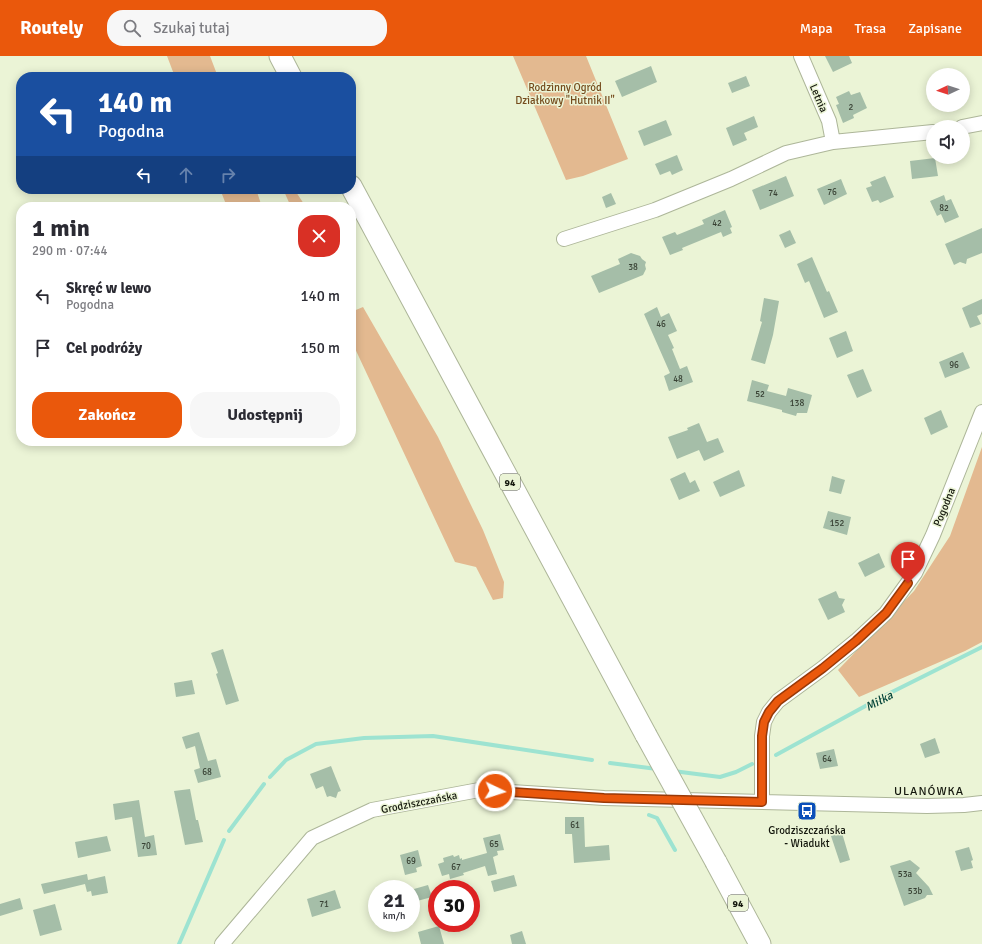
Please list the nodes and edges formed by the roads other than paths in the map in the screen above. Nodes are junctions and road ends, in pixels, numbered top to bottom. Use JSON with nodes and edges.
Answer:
{"nodes":[{"id":1,"x":280,"y":56,"type":"edge"},
{"id":2,"x":801,"y":56,"type":"edge"},
{"id":3,"x":289,"y":72,"type":"edge"},
{"id":4,"x":982,"y":123,"type":"edge"},
{"id":5,"x":970,"y":125,"type":"edge"},
{"id":6,"x":926,"y":133,"type":"edge"},
{"id":7,"x":833,"y":142,"type":"junction"},
{"id":8,"x":355,"y":194,"type":"edge"},
{"id":9,"x":564,"y":239,"type":"dead end"},
{"id":10,"x":982,"y":412,"type":"edge"},
{"id":11,"x":762,"y":802,"type":"junction"},
{"id":12,"x":982,"y":803,"type":"edge"},
{"id":13,"x":222,"y":944,"type":"edge"},
{"id":14,"x":760,"y":944,"type":"edge"}],
"edges":[{"from":1,"to":3,"type":"main road"},
{"from":2,"to":7,"type":"street","name":"Letnia"},
{"from":4,"to":5,"type":"street"},
{"from":6,"to":7,"type":"street"},
{"from":7,"to":9,"type":"street"},
{"from":8,"to":14,"type":"main road","number":"94","bridge":true},
{"from":10,"to":11,"type":"street","name":"Pogodna"},
{"from":11,"to":12,"type":"street","name":"Grodziszczańska"},
{"from":11,"to":13,"type":"street","name":"Grodziszczańska"}]}
